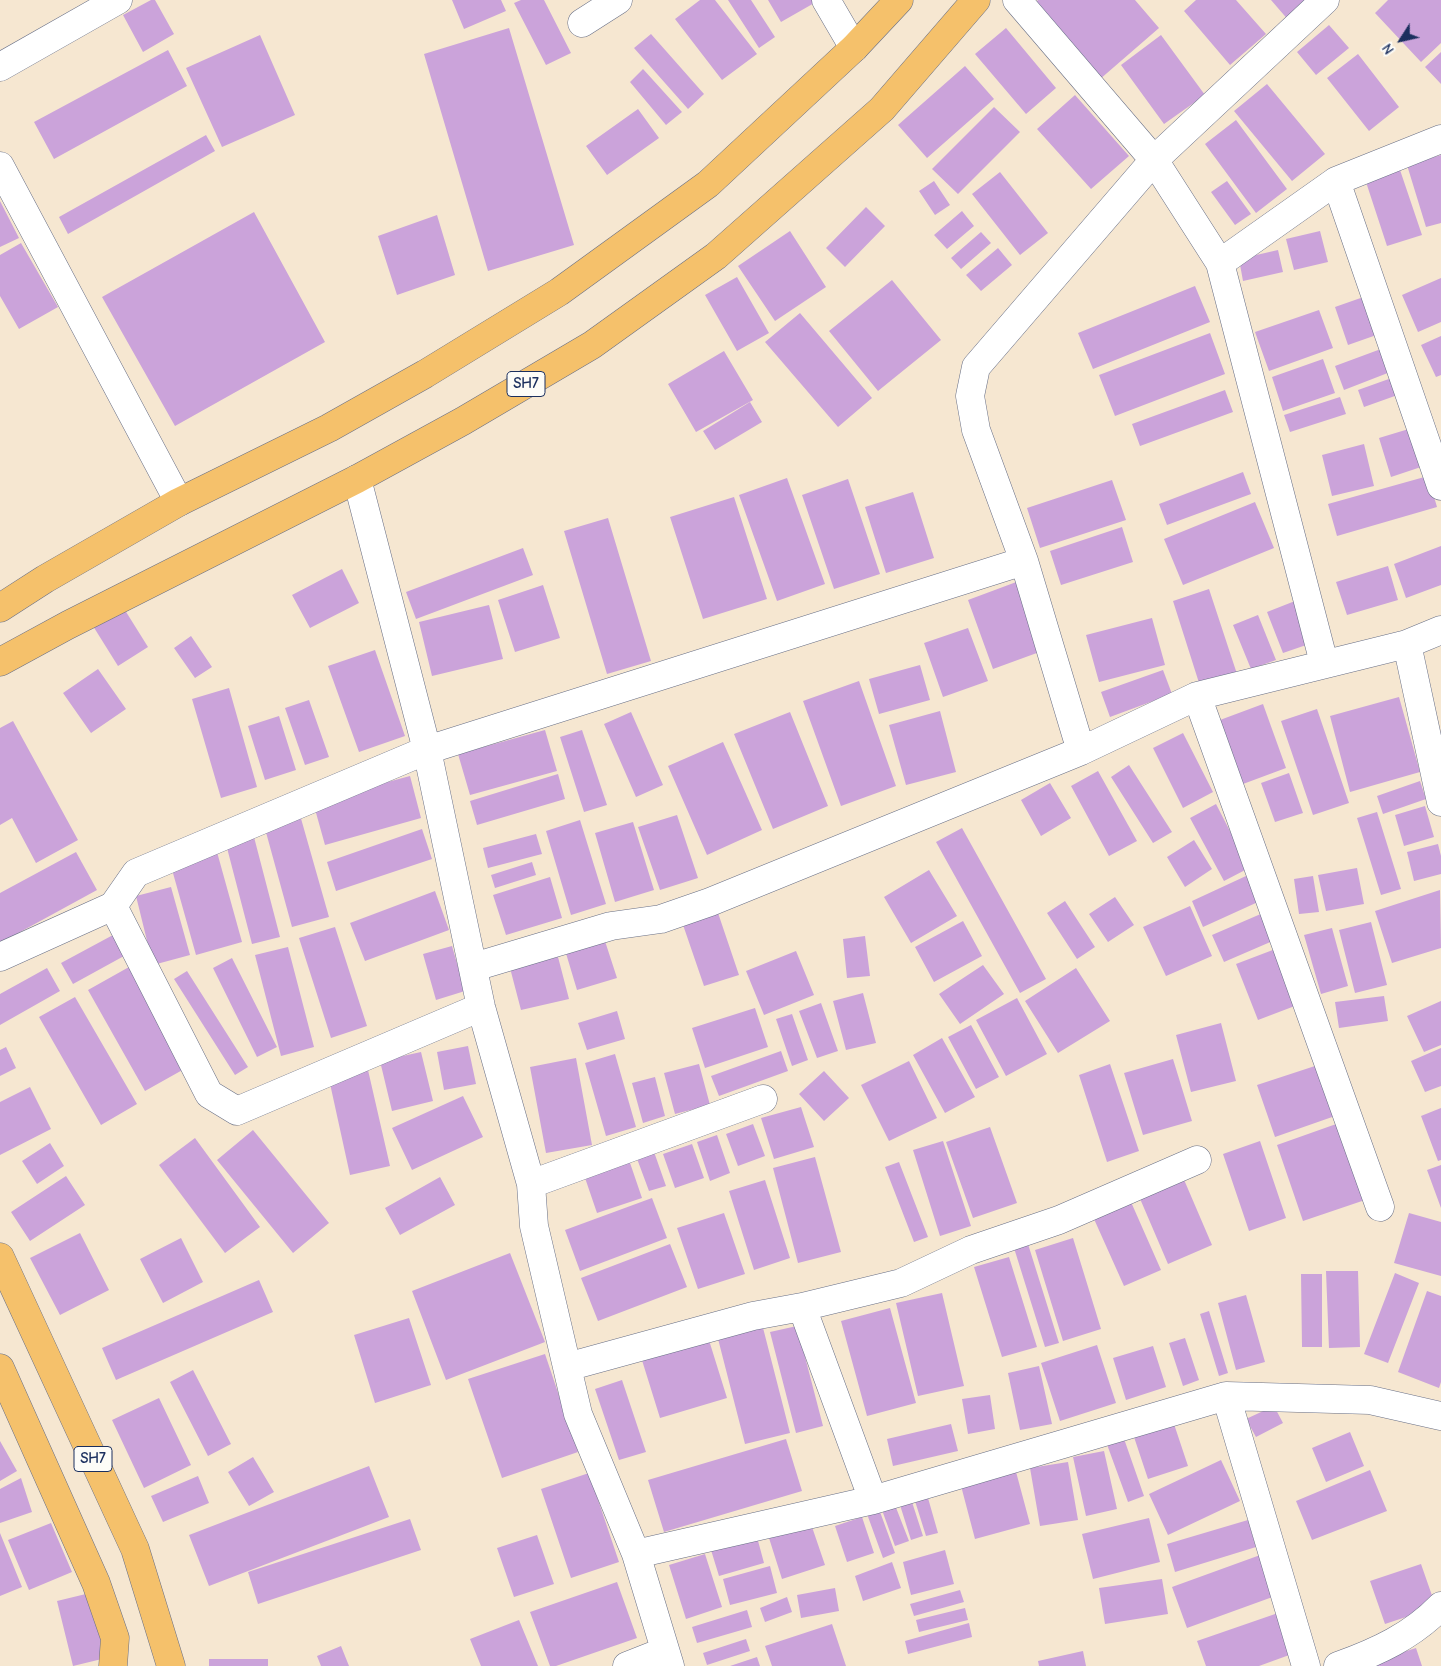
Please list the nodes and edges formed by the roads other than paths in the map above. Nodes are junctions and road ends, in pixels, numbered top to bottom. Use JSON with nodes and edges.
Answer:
{"nodes":[{"id":1,"x":118,"y":0,"type":"edge"},
{"id":2,"x":618,"y":0,"type":"edge"},
{"id":3,"x":826,"y":0,"type":"edge"},
{"id":4,"x":899,"y":0,"type":"edge"},
{"id":5,"x":976,"y":0,"type":"edge"},
{"id":6,"x":1017,"y":0,"type":"edge"},
{"id":7,"x":1325,"y":0,"type":"edge"},
{"id":8,"x":582,"y":24,"type":"dead end"},
{"id":9,"x":854,"y":48,"type":"junction"},
{"id":10,"x":0,"y":67,"type":"edge"},
{"id":11,"x":1441,"y":140,"type":"edge"},
{"id":12,"x":1154,"y":160,"type":"junction"},
{"id":13,"x":0,"y":166,"type":"edge"},
{"id":14,"x":1336,"y":181,"type":"junction"},
{"id":15,"x":1220,"y":263,"type":"junction"},
{"id":16,"x":357,"y":479,"type":"junction"},
{"id":17,"x":1441,"y":486,"type":"edge"},
{"id":18,"x":179,"y":502,"type":"junction"},
{"id":19,"x":1024,"y":561,"type":"junction"},
{"id":20,"x":0,"y":608,"type":"edge"},
{"id":21,"x":1441,"y":630,"type":"edge"},
{"id":22,"x":1407,"y":644,"type":"junction"},
{"id":23,"x":0,"y":662,"type":"edge"},
{"id":24,"x":1324,"y":663,"type":"junction"},
{"id":25,"x":1197,"y":696,"type":"junction"},
{"id":26,"x":427,"y":750,"type":"junction"},
{"id":27,"x":1081,"y":751,"type":"junction"},
{"id":28,"x":1441,"y":802,"type":"edge"},
{"id":29,"x":113,"y":906,"type":"junction"},
{"id":30,"x":0,"y":957,"type":"edge"},
{"id":31,"x":474,"y":967,"type":"junction"},
{"id":32,"x":481,"y":1007,"type":"junction"},
{"id":33,"x":763,"y":1099,"type":"dead end"},
{"id":34,"x":1197,"y":1160,"type":"dead end"},
{"id":35,"x":531,"y":1184,"type":"junction"},
{"id":36,"x":1380,"y":1207,"type":"dead end"},
{"id":37,"x":0,"y":1257,"type":"edge"},
{"id":38,"x":802,"y":1306,"type":"junction"},
{"id":39,"x":567,"y":1367,"type":"junction"},
{"id":40,"x":0,"y":1368,"type":"edge"},
{"id":41,"x":1226,"y":1396,"type":"junction"},
{"id":42,"x":1441,"y":1416,"type":"edge"},
{"id":43,"x":873,"y":1500,"type":"junction"},
{"id":44,"x":636,"y":1554,"type":"junction"},
{"id":45,"x":1441,"y":1606,"type":"edge"},
{"id":46,"x":668,"y":1659,"type":"edge"},
{"id":47,"x":113,"y":1666,"type":"edge"},
{"id":48,"x":171,"y":1666,"type":"edge"},
{"id":49,"x":627,"y":1666,"type":"edge"},
{"id":50,"x":1306,"y":1666,"type":"edge"},
{"id":51,"x":1338,"y":1666,"type":"edge"}],
"edges":[{"from":1,"to":10,"type":"street"},
{"from":2,"to":8,"type":"street"},
{"from":3,"to":9,"type":"street"},
{"from":4,"to":9,"type":"main road"},
{"from":5,"to":16,"type":"main road","number":"SH7"},
{"from":6,"to":12,"type":"street"},
{"from":7,"to":12,"type":"street"},
{"from":9,"to":18,"type":"main road"},
{"from":11,"to":14,"type":"street"},
{"from":12,"to":15,"type":"street"},
{"from":12,"to":19,"type":"street"},
{"from":13,"to":18,"type":"street"},
{"from":14,"to":15,"type":"street"},
{"from":14,"to":17,"type":"street"},
{"from":15,"to":24,"type":"street"},
{"from":16,"to":23,"type":"main road","number":"SH7"},
{"from":16,"to":26,"type":"street"},
{"from":18,"to":20,"type":"main road"},
{"from":19,"to":26,"type":"street"},
{"from":19,"to":27,"type":"street"},
{"from":21,"to":22,"type":"street"},
{"from":22,"to":24,"type":"street"},
{"from":22,"to":28,"type":"street"},
{"from":24,"to":25,"type":"street"},
{"from":25,"to":27,"type":"street"},
{"from":25,"to":36,"type":"street"},
{"from":26,"to":29,"type":"street"},
{"from":26,"to":31,"type":"street"},
{"from":27,"to":31,"type":"street"},
{"from":29,"to":30,"type":"street"},
{"from":29,"to":32,"type":"street"},
{"from":31,"to":32,"type":"street"},
{"from":32,"to":35,"type":"street"},
{"from":33,"to":35,"type":"street"},
{"from":34,"to":38,"type":"street"},
{"from":35,"to":39,"type":"street"},
{"from":37,"to":48,"type":"main road","number":"SH7"},
{"from":38,"to":39,"type":"street"},
{"from":38,"to":43,"type":"street"},
{"from":39,"to":44,"type":"street"},
{"from":40,"to":47,"type":"main road","number":"SH7"},
{"from":41,"to":42,"type":"street"},
{"from":41,"to":43,"type":"street"},
{"from":41,"to":50,"type":"street"},
{"from":43,"to":44,"type":"street"},
{"from":44,"to":46,"type":"street"},
{"from":45,"to":51,"type":"street"},
{"from":46,"to":49,"type":"street"}]}
